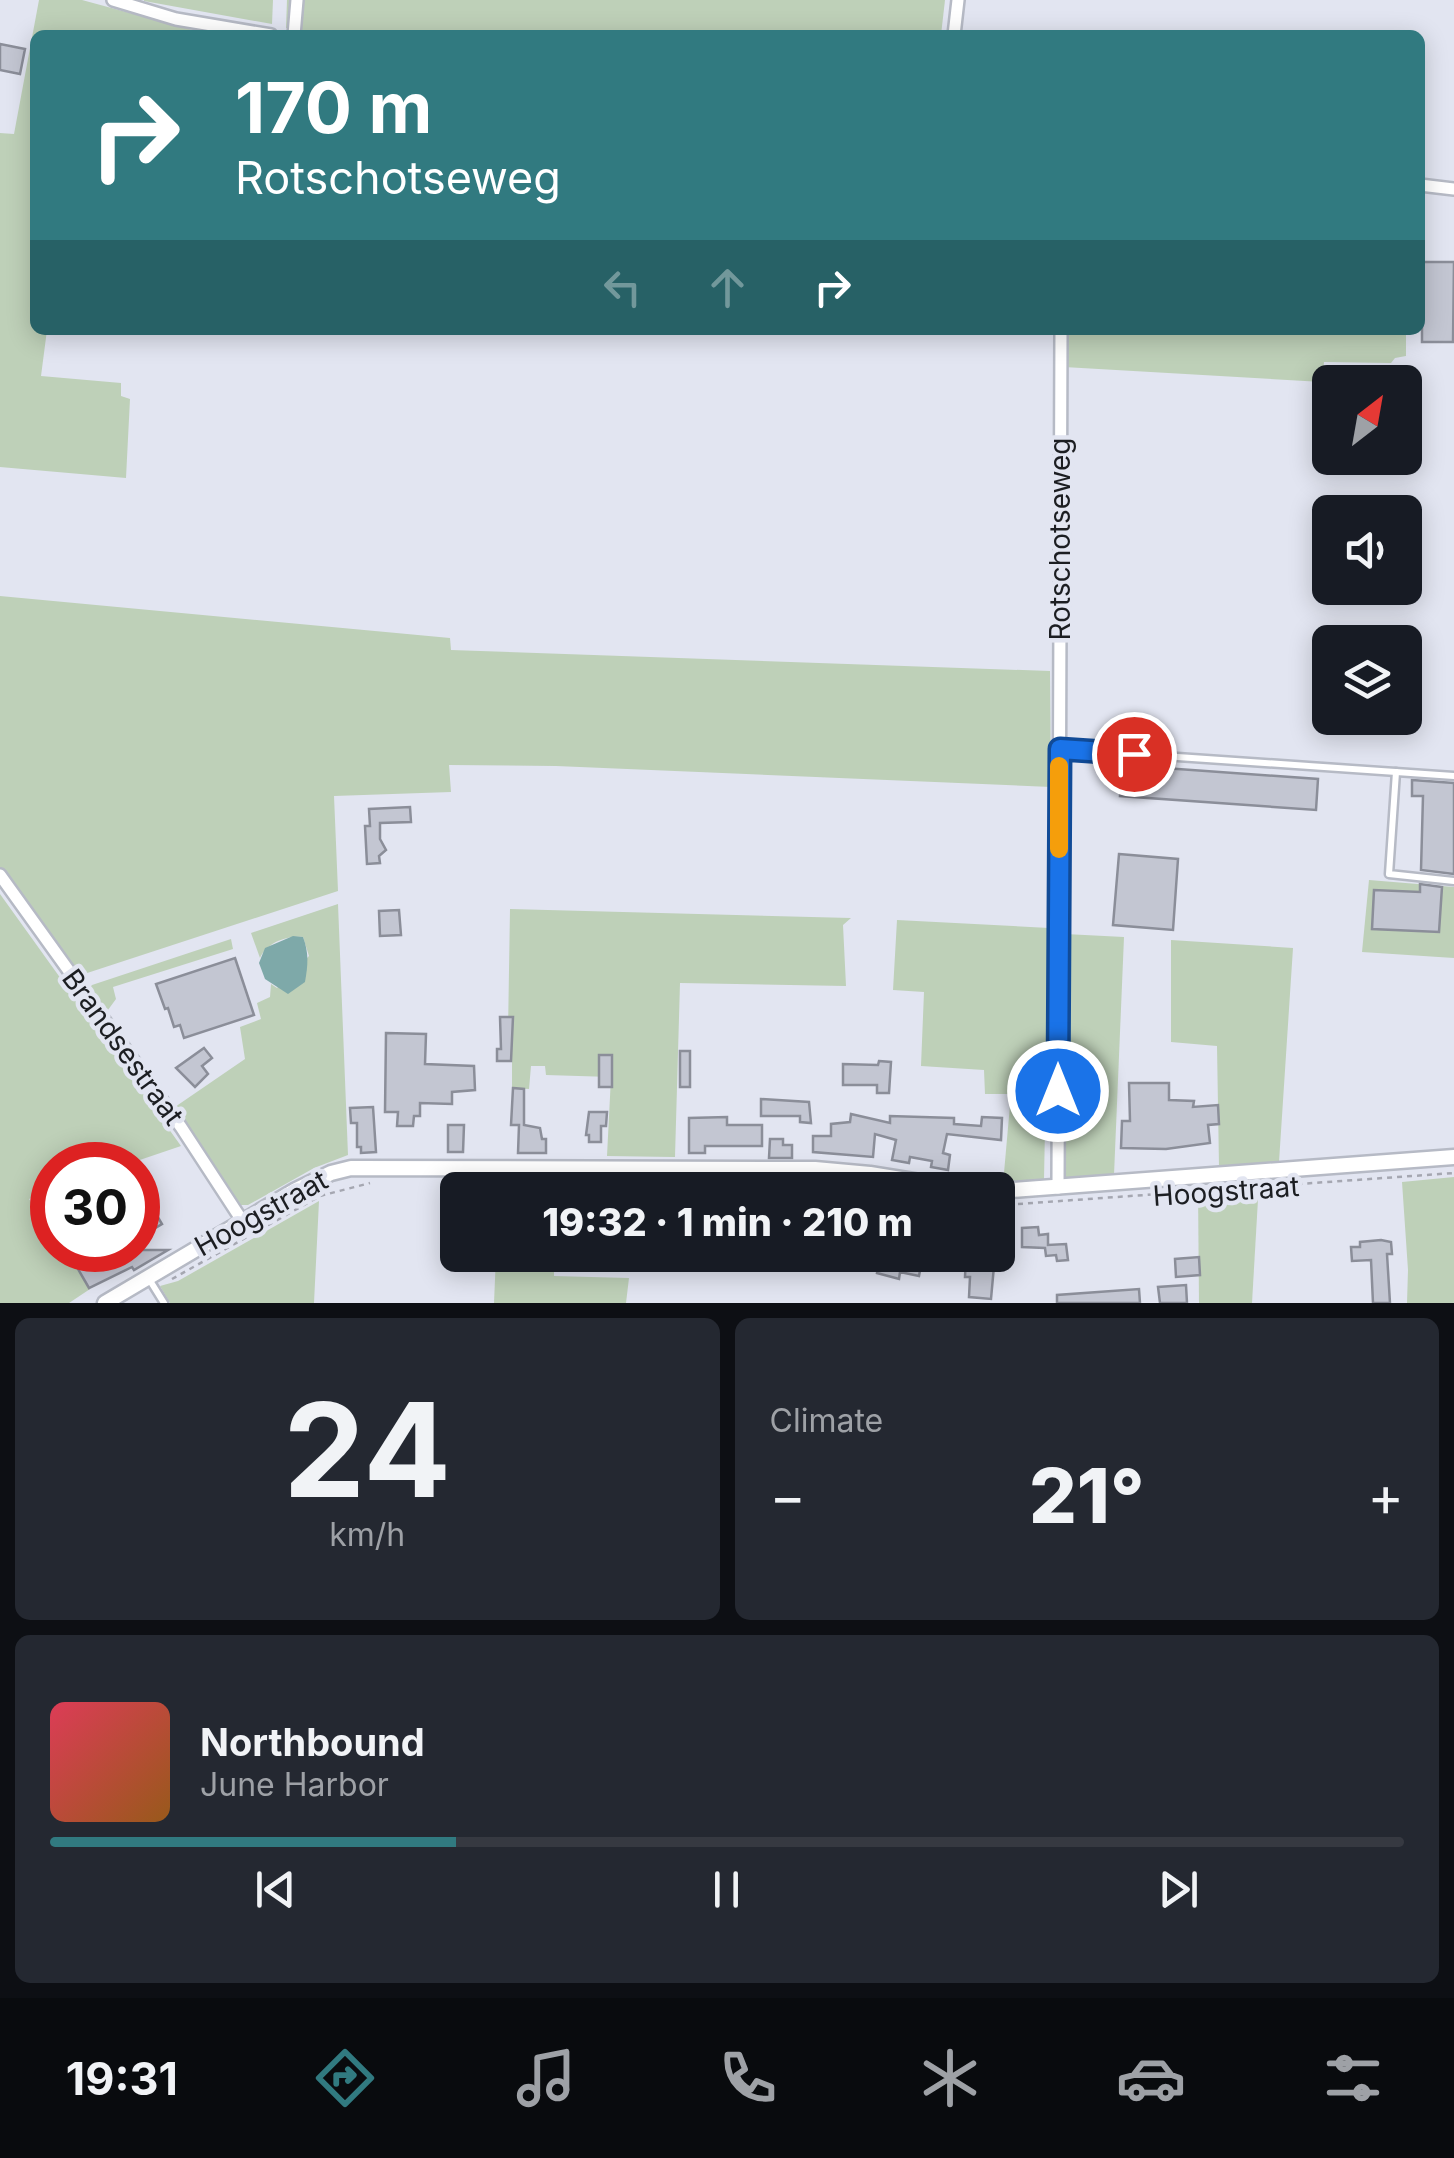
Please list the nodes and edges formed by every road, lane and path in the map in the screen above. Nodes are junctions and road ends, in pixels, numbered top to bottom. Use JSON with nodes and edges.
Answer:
{"nodes":[{"id":1,"x":114,"y":0,"type":"edge"},
{"id":2,"x":297,"y":0,"type":"edge"},
{"id":3,"x":958,"y":0,"type":"edge"},
{"id":4,"x":239,"y":30,"type":"edge"},
{"id":5,"x":294,"y":30,"type":"edge"},
{"id":6,"x":955,"y":30,"type":"edge"},
{"id":7,"x":1425,"y":186,"type":"edge"},
{"id":8,"x":1454,"y":189,"type":"edge"},
{"id":9,"x":1061,"y":335,"type":"edge"},
{"id":10,"x":1060,"y":749,"type":"junction"},
{"id":11,"x":1396,"y":772,"type":"junction"},
{"id":12,"x":1454,"y":776,"type":"edge"},
{"id":13,"x":0,"y":875,"type":"edge"},
{"id":14,"x":1454,"y":881,"type":"edge"},
{"id":15,"x":1454,"y":1157,"type":"edge"},
{"id":16,"x":847,"y":1172,"type":"edge"},
{"id":17,"x":1454,"y":1173,"type":"edge"},
{"id":18,"x":378,"y":1182,"type":"dead end"},
{"id":19,"x":1058,"y":1188,"type":"junction"},
{"id":20,"x":1015,"y":1190,"type":"edge"},
{"id":21,"x":1015,"y":1202,"type":"edge"},
{"id":22,"x":248,"y":1228,"type":"junction"},
{"id":23,"x":148,"y":1278,"type":"junction"},
{"id":24,"x":105,"y":1303,"type":"edge"},
{"id":25,"x":164,"y":1303,"type":"edge"}],
"edges":[{"from":1,"to":4,"type":"street"},
{"from":2,"to":5,"type":"street"},
{"from":3,"to":6,"type":"street"},
{"from":7,"to":8,"type":"street"},
{"from":9,"to":10,"type":"street","name":"Rotschotseweg"},
{"from":10,"to":11,"type":"lane"},
{"from":10,"to":19,"type":"street","name":"Rotschotseweg"},
{"from":11,"to":12,"type":"lane"},
{"from":11,"to":14,"type":"lane"},
{"from":13,"to":22,"type":"street","name":"Brandsestraat"},
{"from":15,"to":19,"type":"street","name":"Hoogstraat"},
{"from":16,"to":22,"type":"street","name":"Hoogstraat"},
{"from":17,"to":21,"type":"path","name":"Hoogstraat"},
{"from":18,"to":22,"type":"path","name":"Hoogstraat"},
{"from":19,"to":20,"type":"street","name":"Hoogstraat"},
{"from":22,"to":23,"type":"street","name":"Hoogstraat"},
{"from":23,"to":24,"type":"street","name":"Hoogstraat"},
{"from":23,"to":25,"type":"lane"}]}
